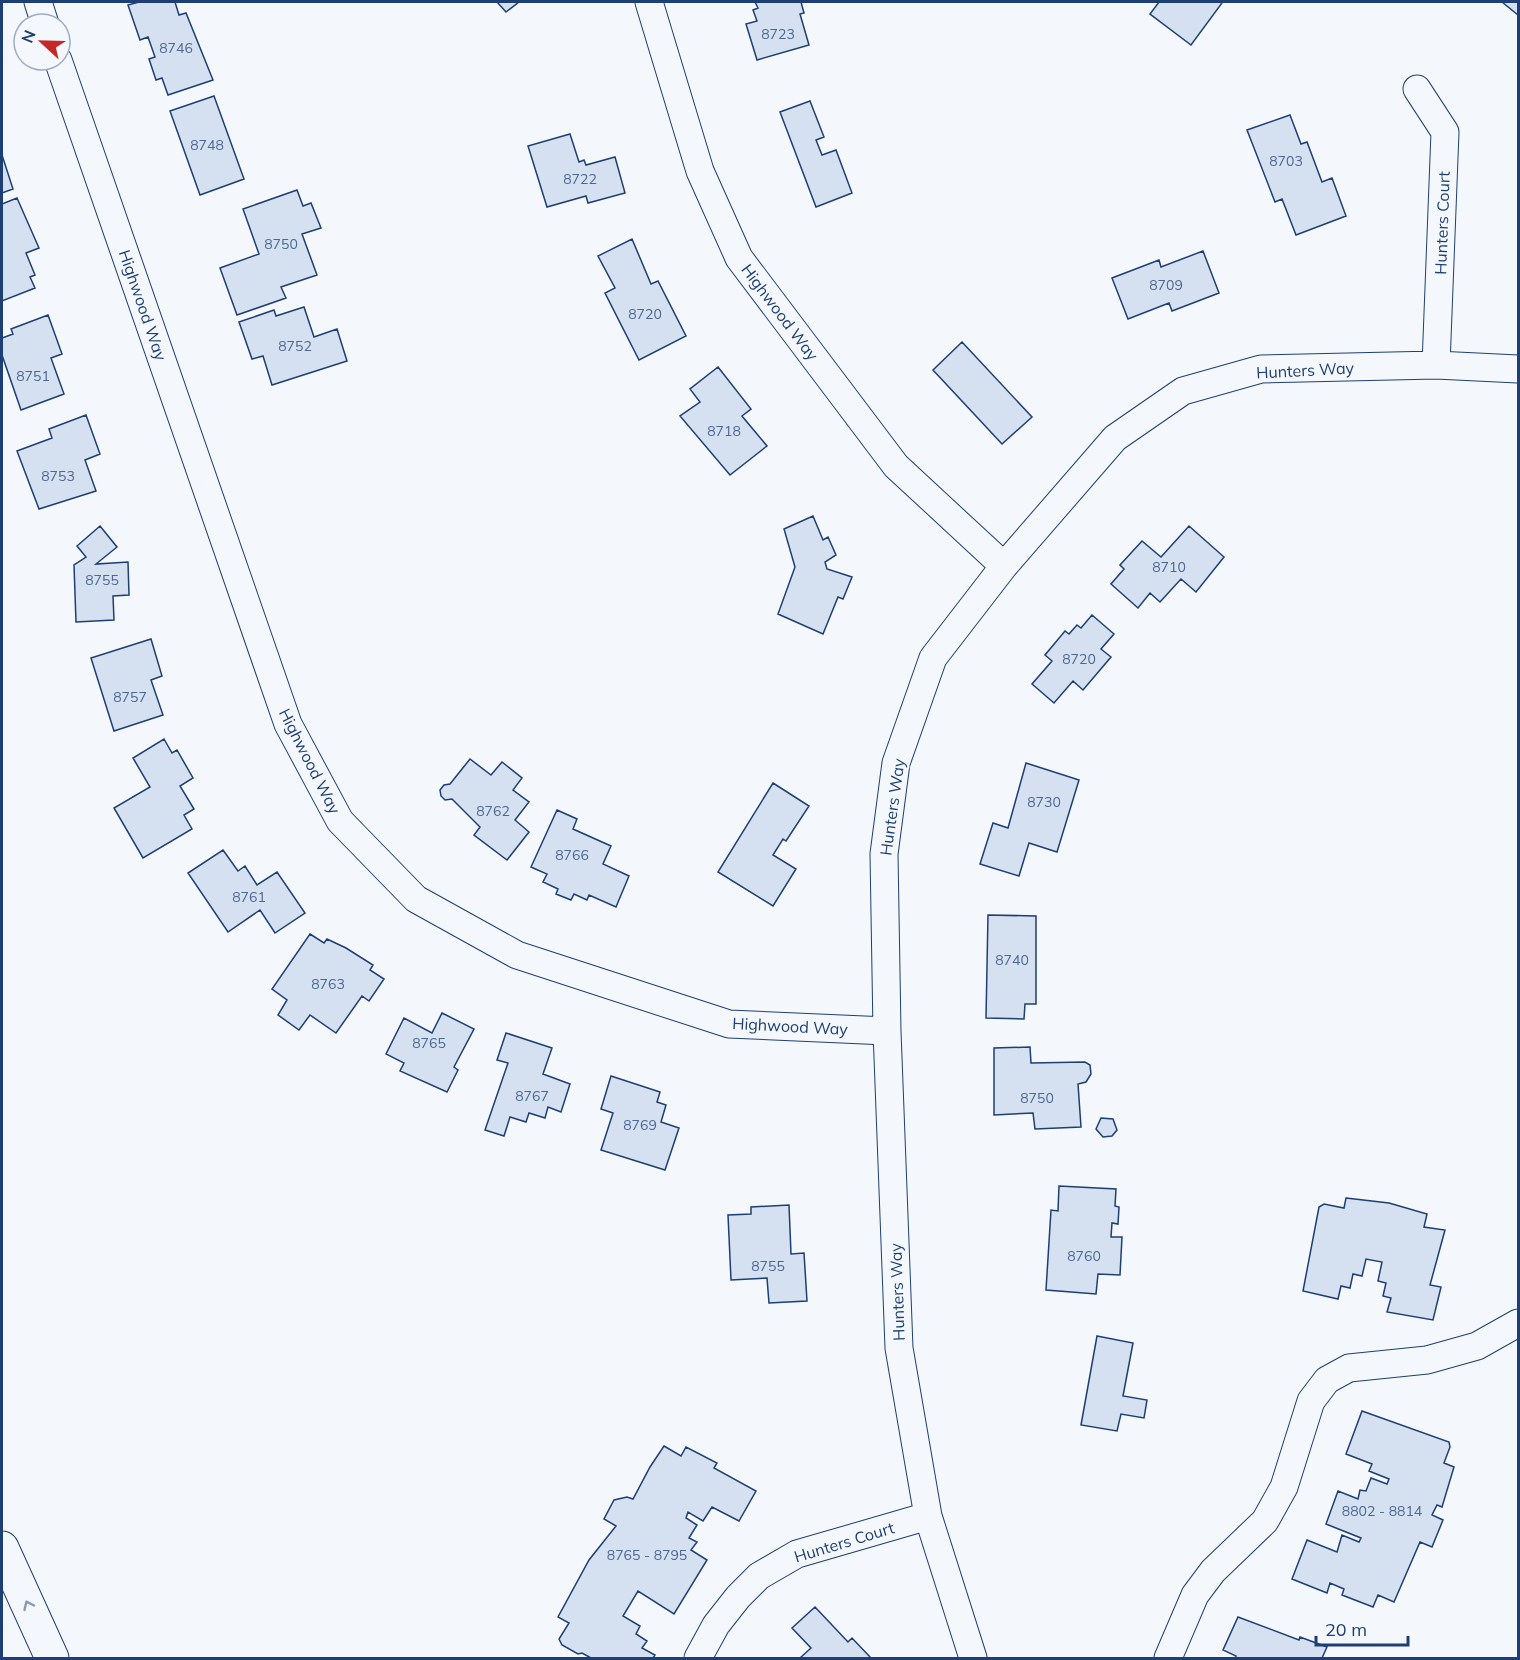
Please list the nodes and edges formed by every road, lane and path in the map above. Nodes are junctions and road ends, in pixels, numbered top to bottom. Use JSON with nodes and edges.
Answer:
{"nodes":[{"id":1,"x":649,"y":2,"type":"edge"},
{"id":2,"x":62,"y":72,"type":"edge"},
{"id":3,"x":1418,"y":88,"type":"dead end"},
{"id":4,"x":1436,"y":365,"type":"junction"},
{"id":5,"x":1518,"y":369,"type":"edge"},
{"id":6,"x":1004,"y":566,"type":"junction"},
{"id":7,"x":887,"y":1031,"type":"junction"},
{"id":8,"x":1518,"y":1323,"type":"edge"},
{"id":9,"x":928,"y":1516,"type":"junction"},
{"id":10,"x":2,"y":1548,"type":"edge"},
{"id":11,"x":52,"y":1659,"type":"edge"},
{"id":12,"x":698,"y":1659,"type":"edge"},
{"id":13,"x":973,"y":1659,"type":"edge"},
{"id":14,"x":1168,"y":1659,"type":"edge"}],
"edges":[{"from":1,"to":6,"type":"street","name":"Highwood Way"},
{"from":2,"to":7,"type":"street","name":"Highwood Way"},
{"from":3,"to":4,"type":"street","name":"Hunters Court"},
{"from":4,"to":5,"type":"street","name":"Hunters Way"},
{"from":4,"to":6,"type":"street","name":"Hunters Way"},
{"from":6,"to":7,"type":"street","name":"Hunters Way"},
{"from":7,"to":9,"type":"street","name":"Hunters Way"},
{"from":8,"to":14,"type":"street"},
{"from":9,"to":12,"type":"street","name":"Hunters Court"},
{"from":9,"to":13,"type":"street","name":"Hunters Way"},
{"from":11,"to":10,"type":"highway","one_way":true}]}
